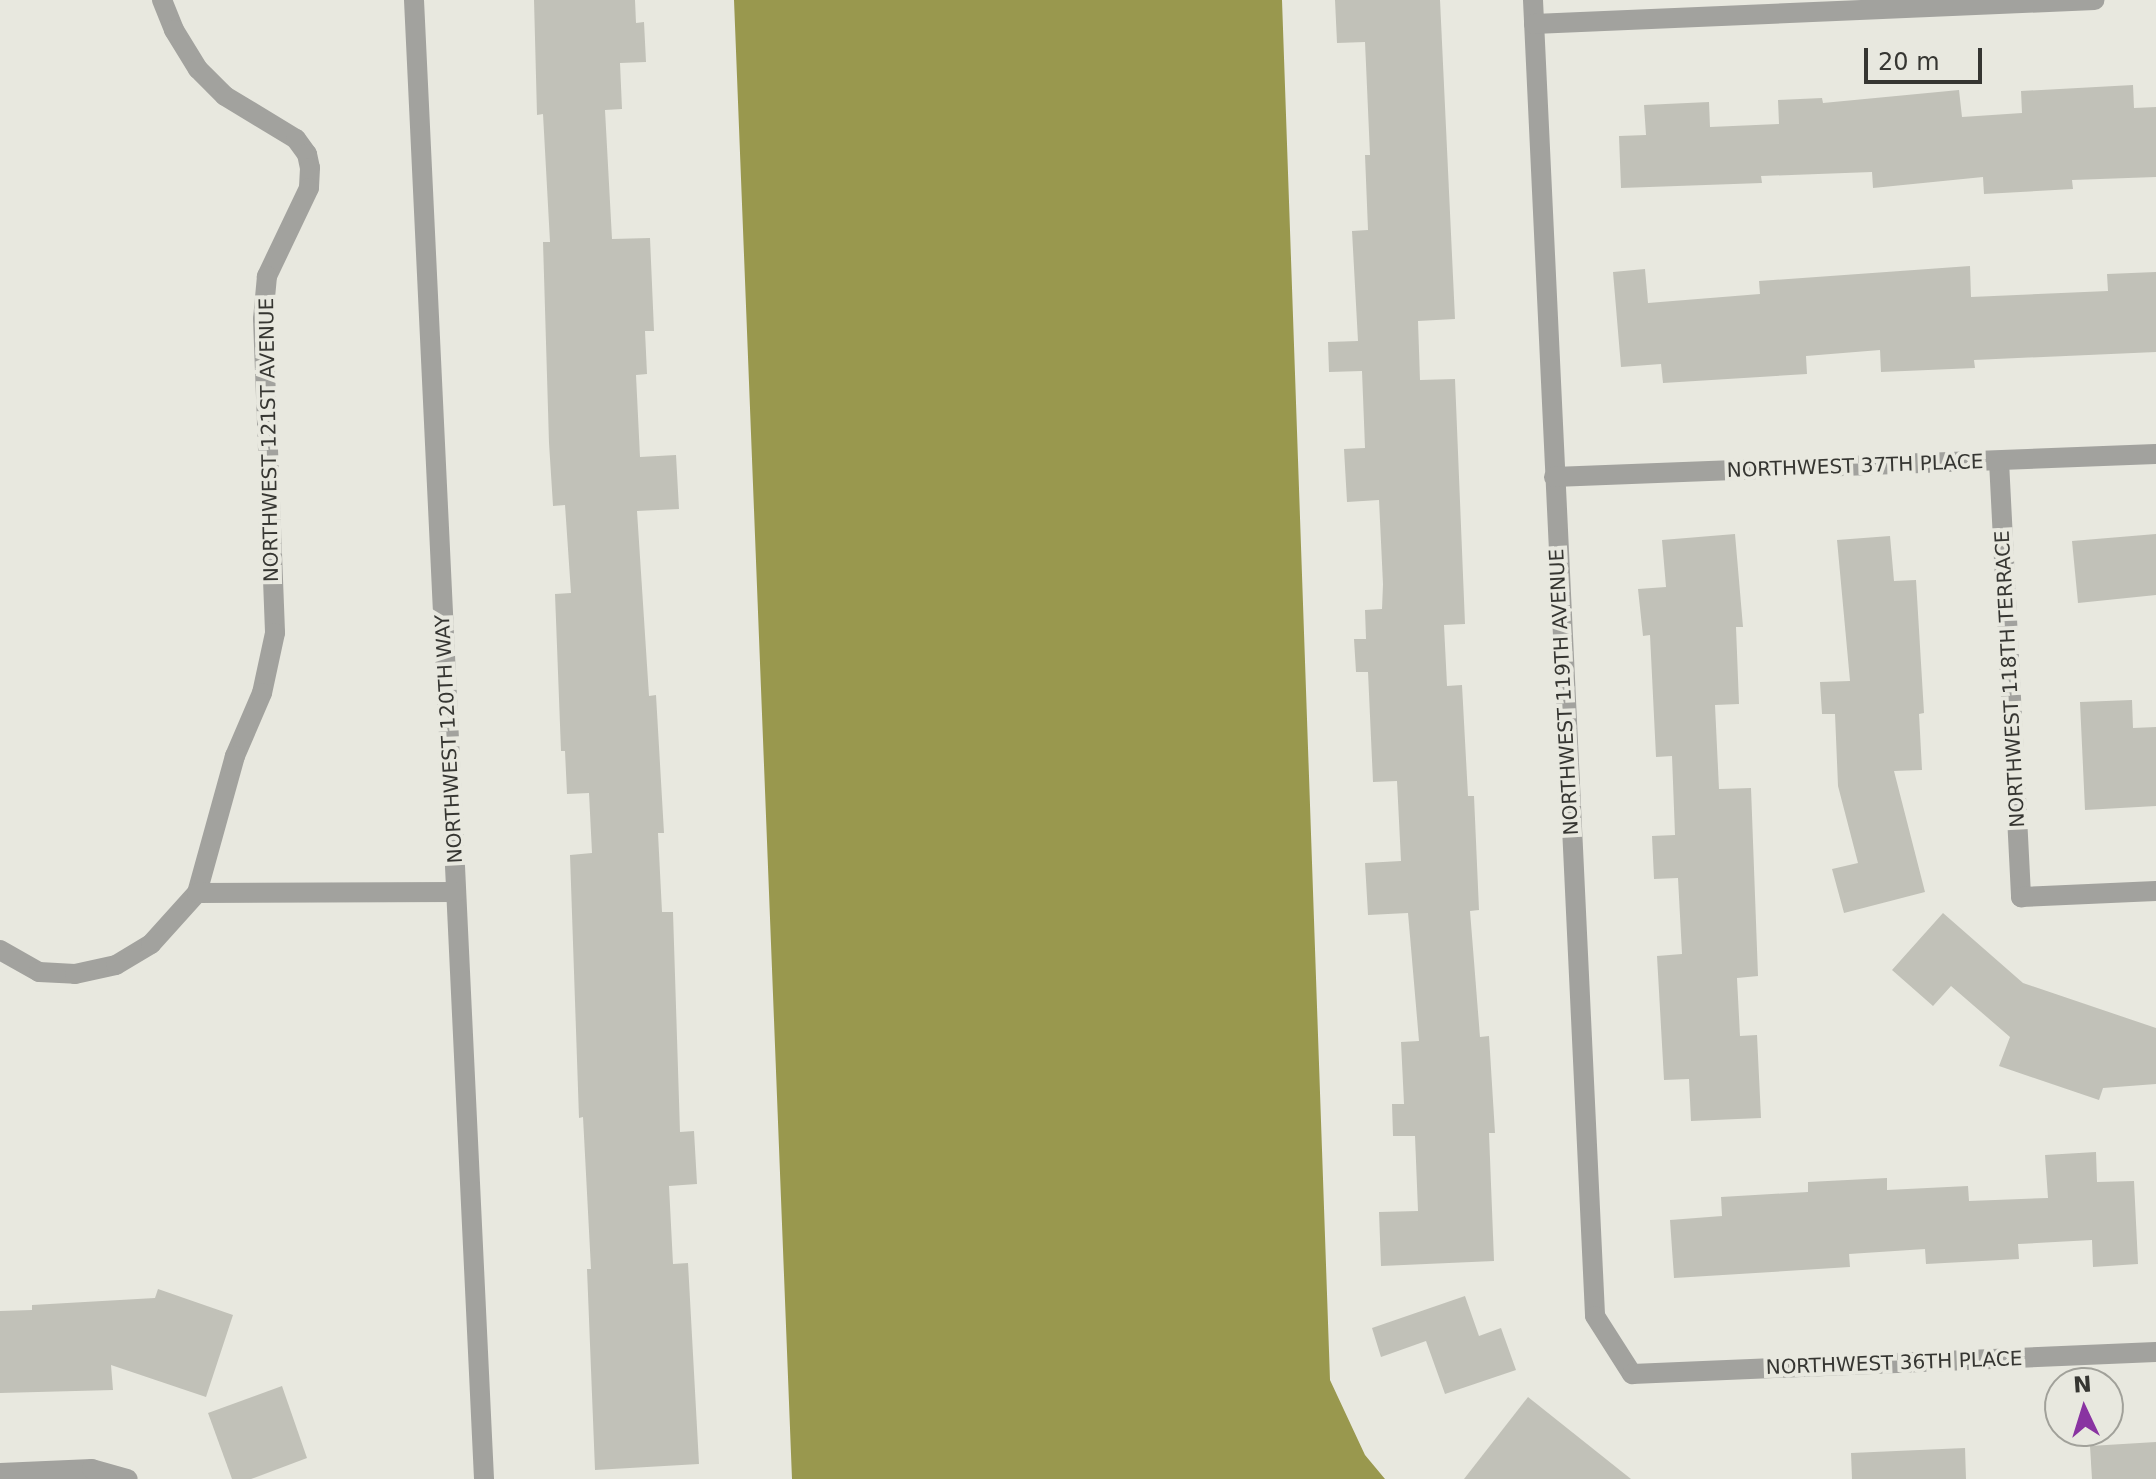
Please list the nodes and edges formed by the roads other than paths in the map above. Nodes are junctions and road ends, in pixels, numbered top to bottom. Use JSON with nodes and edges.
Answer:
{"nodes":[{"id":1,"x":162,"y":0,"type":"edge"},
{"id":2,"x":414,"y":0,"type":"edge"},
{"id":3,"x":1533,"y":0,"type":"edge"},
{"id":4,"x":2094,"y":0,"type":"edge"},
{"id":5,"x":1534,"y":24,"type":"junction"},
{"id":6,"x":2156,"y":454,"type":"edge"},
{"id":7,"x":1999,"y":461,"type":"junction"},
{"id":8,"x":1554,"y":477,"type":"junction"},
{"id":9,"x":2156,"y":891,"type":"edge"},
{"id":10,"x":456,"y":892,"type":"junction"},
{"id":11,"x":197,"y":893,"type":"junction"},
{"id":12,"x":0,"y":950,"type":"edge"},
{"id":13,"x":2156,"y":1352,"type":"edge"},
{"id":14,"x":1632,"y":1374,"type":"joint"},
{"id":15,"x":0,"y":1473,"type":"edge"},
{"id":16,"x":128,"y":1479,"type":"edge"},
{"id":17,"x":484,"y":1479,"type":"edge"}],
"edges":[{"from":1,"to":11,"type":"street","name":"NORTHWEST 121ST AVENUE"},
{"from":2,"to":10,"type":"street","name":"NORTHWEST 120TH WAY"},
{"from":3,"to":5,"type":"street","name":"NORTHWEST 119TH AVENUE"},
{"from":4,"to":5,"type":"street"},
{"from":5,"to":8,"type":"street","name":"NORTHWEST 119TH AVENUE"},
{"from":6,"to":7,"type":"street","name":"NORTHWEST 37TH PLACE"},
{"from":7,"to":8,"type":"street","name":"NORTHWEST 37TH PLACE"},
{"from":7,"to":9,"type":"street","name":"NORTHWEST 118TH TERRACE"},
{"from":8,"to":14,"type":"street","name":"NORTHWEST 119TH AVENUE"},
{"from":10,"to":11,"type":"street"},
{"from":10,"to":17,"type":"street","name":"NORTHWEST 120TH WAY"},
{"from":11,"to":12,"type":"street"},
{"from":13,"to":14,"type":"street","name":"NORTHWEST 36TH PLACE"},
{"from":15,"to":16,"type":"street"}]}
